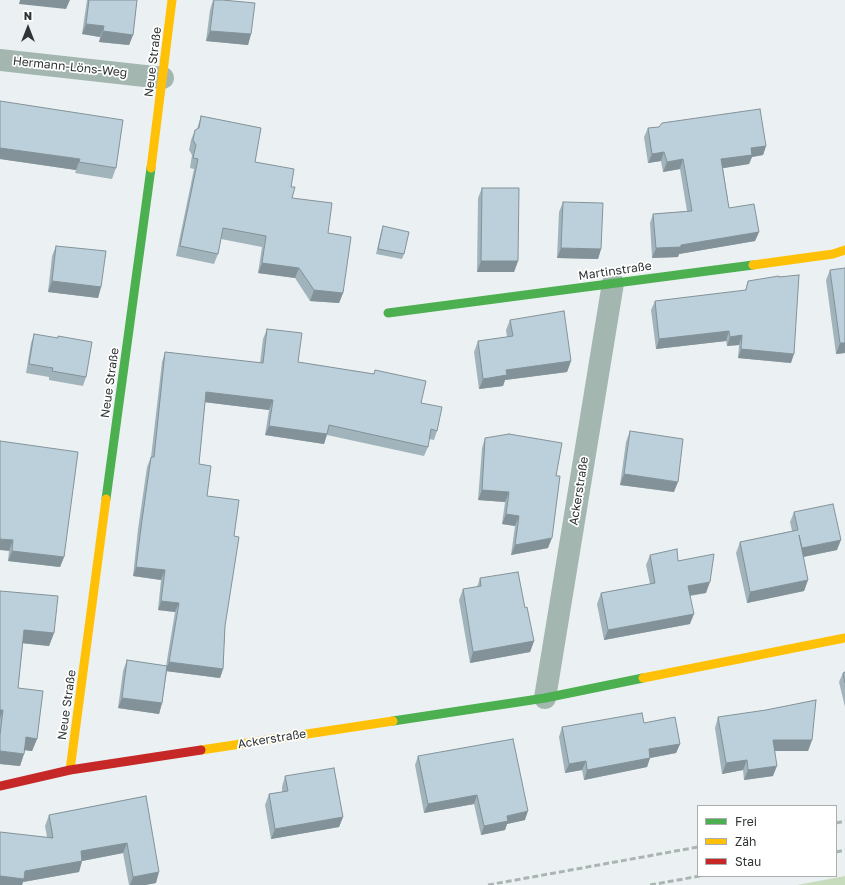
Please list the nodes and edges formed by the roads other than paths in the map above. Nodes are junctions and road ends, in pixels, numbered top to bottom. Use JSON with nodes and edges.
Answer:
{"nodes":[{"id":1,"x":172,"y":0,"type":"edge"},
{"id":2,"x":0,"y":60,"type":"edge"},
{"id":3,"x":163,"y":78,"type":"junction"},
{"id":4,"x":845,"y":250,"type":"edge"},
{"id":5,"x":613,"y":283,"type":"junction"},
{"id":6,"x":388,"y":313,"type":"dead end"},
{"id":7,"x":845,"y":638,"type":"edge"},
{"id":8,"x":545,"y":698,"type":"junction"},
{"id":9,"x":70,"y":770,"type":"junction"},
{"id":10,"x":0,"y":786,"type":"edge"}],
"edges":[{"from":1,"to":3,"type":"street","name":"Neue Straße"},
{"from":2,"to":3,"type":"street","name":"Hermann-Löns-Weg"},
{"from":3,"to":9,"type":"street","name":"Neue Straße"},
{"from":4,"to":5,"type":"street","name":"Martinstraße"},
{"from":5,"to":6,"type":"street","name":"Martinstraße"},
{"from":5,"to":8,"type":"street","name":"Ackerstraße"},
{"from":7,"to":8,"type":"street","name":"Ackerstraße"},
{"from":8,"to":9,"type":"street","name":"Ackerstraße"},
{"from":9,"to":10,"type":"street","name":"Ackerstraße"}]}
